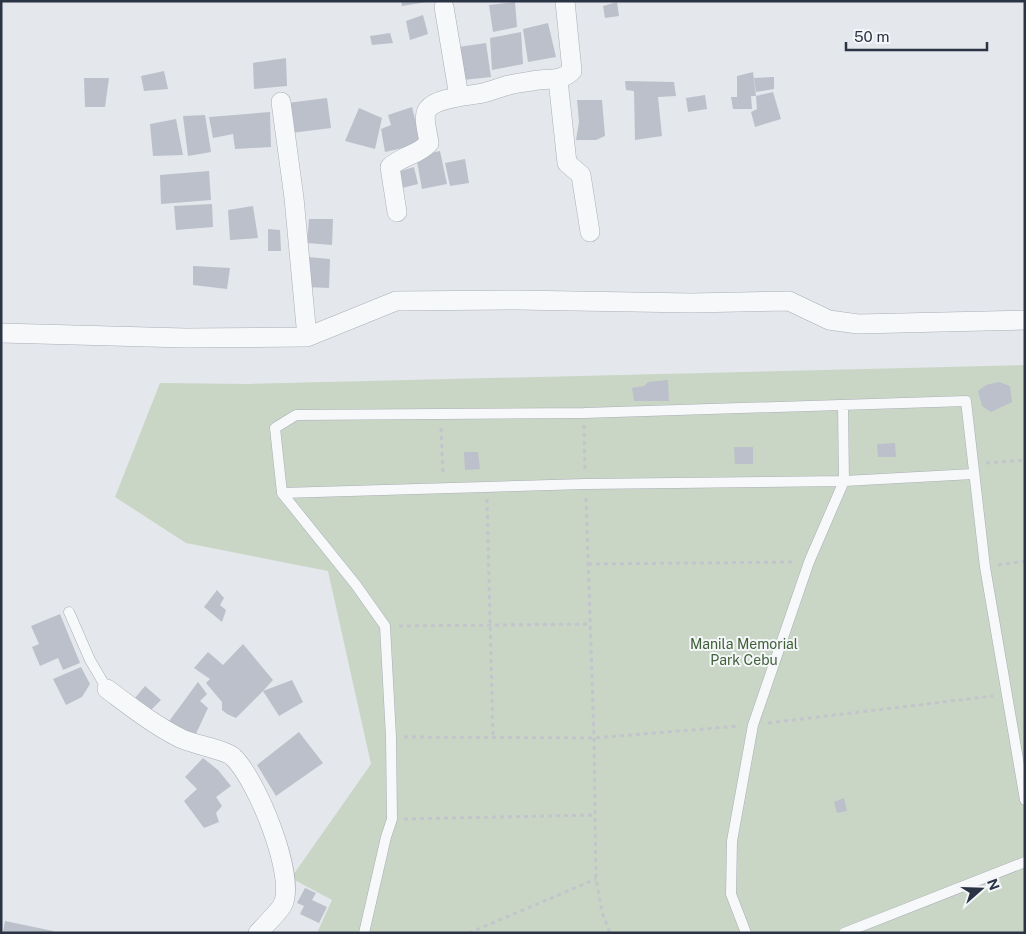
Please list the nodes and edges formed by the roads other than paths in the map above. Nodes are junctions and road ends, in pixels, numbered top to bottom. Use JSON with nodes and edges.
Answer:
{"nodes":[{"id":1,"x":565,"y":1,"type":"edge"},
{"id":2,"x":444,"y":7,"type":"dead end"},
{"id":3,"x":558,"y":80,"type":"junction"},
{"id":4,"x":459,"y":97,"type":"junction"},
{"id":5,"x":280,"y":102,"type":"dead end"},
{"id":6,"x":397,"y":212,"type":"dead end"},
{"id":7,"x":590,"y":232,"type":"dead end"},
{"id":8,"x":1025,"y":320,"type":"edge"},
{"id":9,"x":1,"y":333,"type":"edge"},
{"id":10,"x":307,"y":337,"type":"junction"},
{"id":11,"x":843,"y":406,"type":"junction"},
{"id":12,"x":973,"y":469,"type":"junction"},
{"id":13,"x":844,"y":481,"type":"junction"},
{"id":14,"x":282,"y":493,"type":"junction"},
{"id":15,"x":69,"y":612,"type":"dead end"},
{"id":16,"x":107,"y":689,"type":"joint"},
{"id":17,"x":1025,"y":800,"type":"edge"},
{"id":18,"x":1025,"y":862,"type":"edge"},
{"id":19,"x":258,"y":933,"type":"edge"},
{"id":20,"x":364,"y":933,"type":"edge"},
{"id":21,"x":746,"y":933,"type":"edge"},
{"id":22,"x":844,"y":933,"type":"edge"}],
"edges":[{"from":1,"to":3,"type":"street"},
{"from":2,"to":4,"type":"street"},
{"from":3,"to":4,"type":"street"},
{"from":3,"to":7,"type":"street"},
{"from":4,"to":6,"type":"street"},
{"from":5,"to":10,"type":"street"},
{"from":8,"to":10,"type":"street"},
{"from":9,"to":10,"type":"street"},
{"from":11,"to":12,"type":"lane"},
{"from":11,"to":13,"type":"lane"},
{"from":11,"to":14,"type":"lane"},
{"from":12,"to":13,"type":"lane"},
{"from":12,"to":17,"type":"lane"},
{"from":13,"to":14,"type":"lane"},
{"from":13,"to":21,"type":"lane"},
{"from":14,"to":20,"type":"lane"},
{"from":15,"to":16,"type":"lane"},
{"from":16,"to":19,"type":"street"},
{"from":18,"to":22,"type":"lane"}]}
